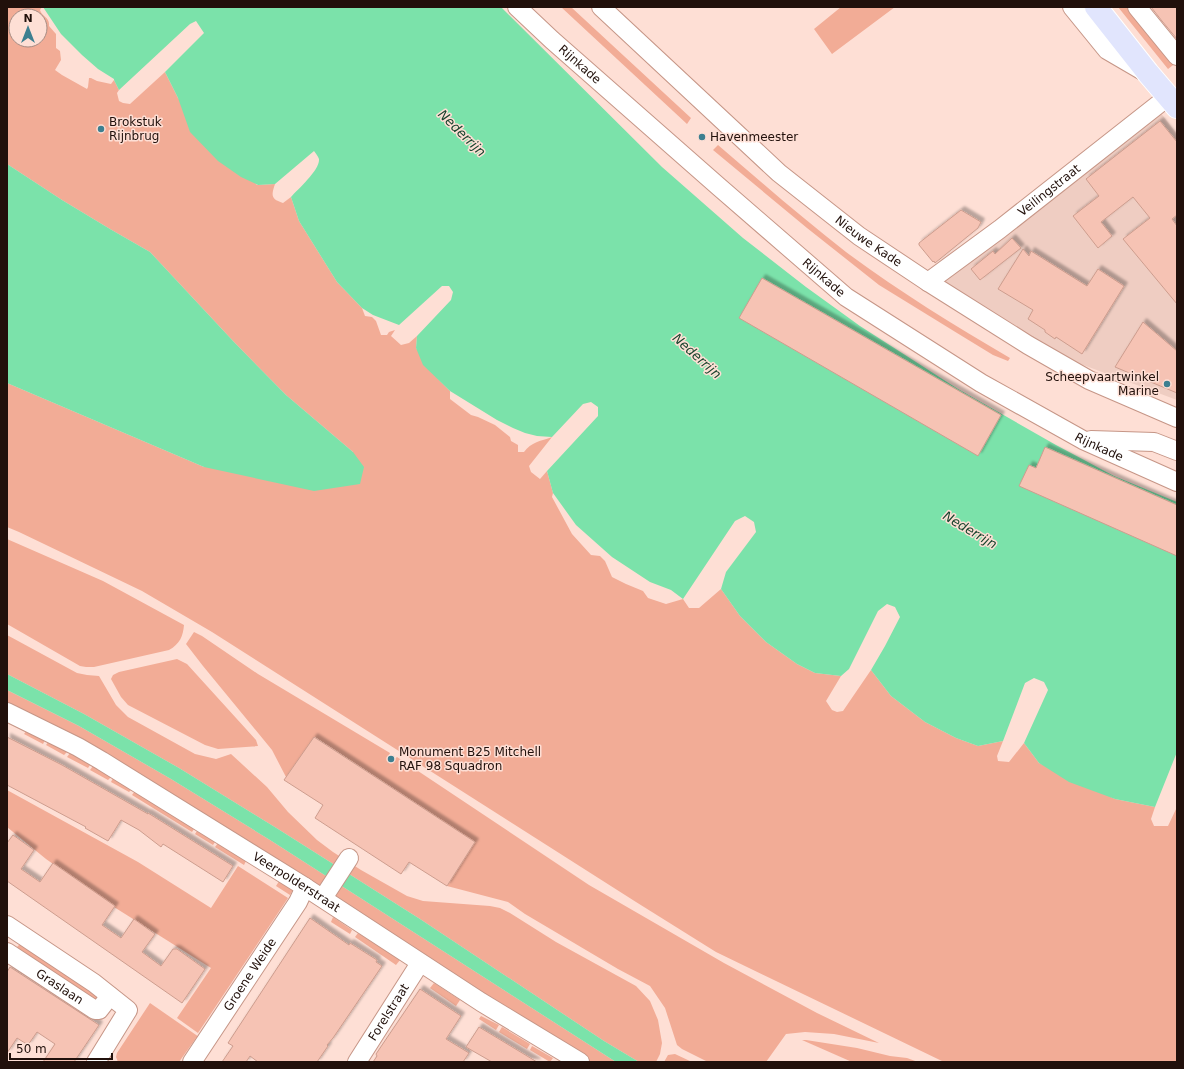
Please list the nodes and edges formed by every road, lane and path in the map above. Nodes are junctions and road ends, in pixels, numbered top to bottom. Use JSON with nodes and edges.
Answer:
{"nodes":[{"id":1,"x":517,"y":7,"type":"edge"},
{"id":2,"x":601,"y":7,"type":"edge"},
{"id":3,"x":1072,"y":7,"type":"edge"},
{"id":4,"x":1096,"y":7,"type":"edge"},
{"id":5,"x":1114,"y":7,"type":"edge"},
{"id":6,"x":1137,"y":7,"type":"edge"},
{"id":7,"x":1176,"y":54,"type":"edge"},
{"id":8,"x":1148,"y":73,"type":"junction"},
{"id":9,"x":1174,"y":96,"type":"edge"},
{"id":10,"x":928,"y":282,"type":"junction"},
{"id":11,"x":1177,"y":418,"type":"edge"},
{"id":12,"x":1083,"y":440,"type":"junction"},
{"id":13,"x":1177,"y":452,"type":"edge"},
{"id":14,"x":1177,"y":482,"type":"edge"},
{"id":15,"x":7,"y":712,"type":"edge"},
{"id":16,"x":347,"y":861,"type":"dead end"},
{"id":17,"x":305,"y":887,"type":"junction"},
{"id":18,"x":326,"y":895,"type":"junction"},
{"id":19,"x":8,"y":928,"type":"edge"},
{"id":20,"x":7,"y":952,"type":"edge"},
{"id":21,"x":420,"y":963,"type":"junction"},
{"id":22,"x":110,"y":996,"type":"junction"},
{"id":23,"x":96,"y":1062,"type":"edge"},
{"id":24,"x":192,"y":1062,"type":"edge"},
{"id":25,"x":357,"y":1062,"type":"edge"},
{"id":26,"x":580,"y":1062,"type":"edge"}],
"edges":[{"from":1,"to":12,"type":"street","name":"Rijnkade"},
{"from":2,"to":10,"type":"street","name":"Nieuwe Kade"},
{"from":3,"to":8,"type":"street"},
{"from":4,"to":8,"type":"main road"},
{"from":5,"to":9,"type":"main road"},
{"from":6,"to":7,"type":"street"},
{"from":8,"to":9,"type":"main road"},
{"from":9,"to":10,"type":"street","name":"Veilingstraat"},
{"from":10,"to":11,"type":"street","name":"Nieuwe Kade"},
{"from":12,"to":13,"type":"street"},
{"from":12,"to":14,"type":"street","name":"Rijnkade"},
{"from":15,"to":17,"type":"street","name":"Veerpolderstraat"},
{"from":16,"to":18,"type":"street"},
{"from":17,"to":18,"type":"street","name":"Veerpolderstraat"},
{"from":17,"to":24,"type":"street","name":"Groene Weide"},
{"from":18,"to":21,"type":"street","name":"Veerpolderstraat"},
{"from":19,"to":22,"type":"street","name":"Graslaan"},
{"from":20,"to":22,"type":"street","name":"Graslaan"},
{"from":21,"to":25,"type":"street","name":"Forelstraat"},
{"from":21,"to":26,"type":"street","name":"Veerpolderstraat"},
{"from":22,"to":23,"type":"street","name":"Graslaan"}]}
